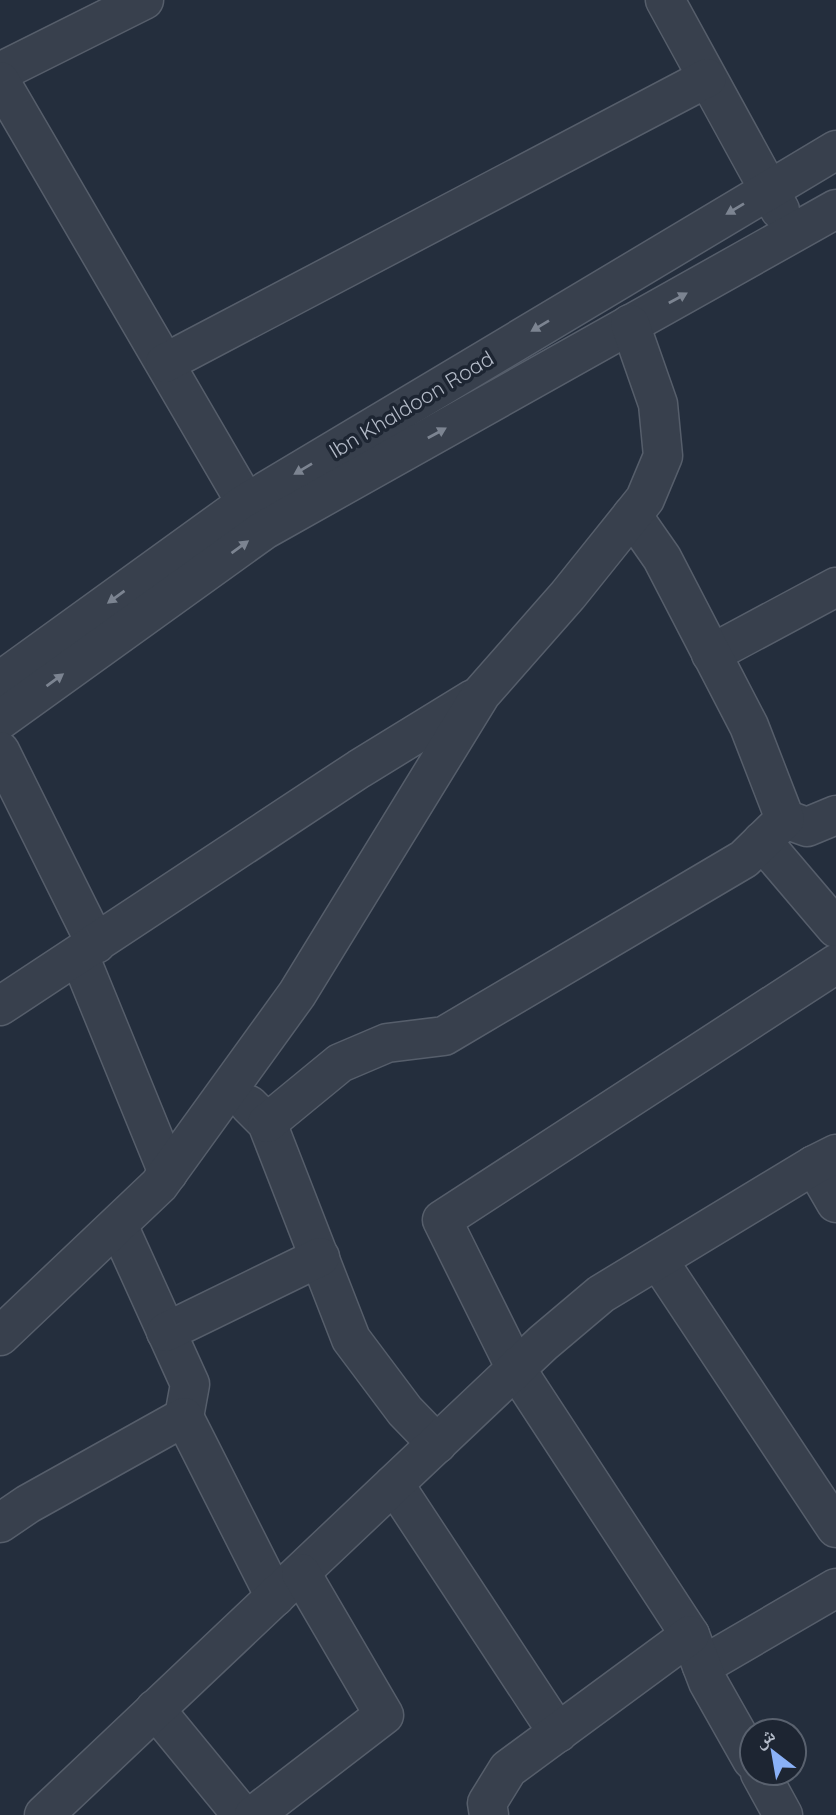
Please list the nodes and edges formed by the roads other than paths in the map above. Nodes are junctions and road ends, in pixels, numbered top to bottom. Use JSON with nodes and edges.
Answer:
{"nodes":[{"id":1,"x":144,"y":0,"type":"edge"},
{"id":2,"x":665,"y":0,"type":"edge"},
{"id":3,"x":707,"y":78,"type":"junction"},
{"id":4,"x":3,"y":91,"type":"edge"},
{"id":5,"x":836,"y":150,"type":"edge"},
{"id":6,"x":767,"y":189,"type":"junction"},
{"id":7,"x":836,"y":209,"type":"edge"},
{"id":8,"x":793,"y":233,"type":"junction"},
{"id":9,"x":630,"y":324,"type":"junction"},
{"id":10,"x":164,"y":363,"type":"junction"},
{"id":11,"x":246,"y":503,"type":"junction"},
{"id":12,"x":632,"y":515,"type":"junction"},
{"id":13,"x":836,"y":587,"type":"edge"},
{"id":14,"x":711,"y":654,"type":"junction"},
{"id":15,"x":0,"y":681,"type":"edge"},
{"id":16,"x":481,"y":694,"type":"junction"},
{"id":17,"x":0,"y":720,"type":"edge"},
{"id":18,"x":0,"y":751,"type":"edge"},
{"id":19,"x":836,"y":815,"type":"edge"},
{"id":20,"x":774,"y":830,"type":"junction"},
{"id":21,"x":836,"y":928,"type":"edge"},
{"id":22,"x":88,"y":950,"type":"junction"},
{"id":23,"x":836,"y":964,"type":"edge"},
{"id":24,"x":0,"y":1006,"type":"edge"},
{"id":25,"x":231,"y":1085,"type":"junction"},
{"id":26,"x":267,"y":1123,"type":"junction"},
{"id":27,"x":825,"y":1160,"type":"edge"},
{"id":28,"x":168,"y":1173,"type":"junction"},
{"id":29,"x":836,"y":1203,"type":"edge"},
{"id":30,"x":118,"y":1225,"type":"junction"},
{"id":31,"x":320,"y":1257,"type":"junction"},
{"id":32,"x":658,"y":1260,"type":"junction"},
{"id":33,"x":166,"y":1332,"type":"junction"},
{"id":34,"x":0,"y":1336,"type":"edge"},
{"id":35,"x":516,"y":1368,"type":"junction"},
{"id":36,"x":184,"y":1417,"type":"junction"},
{"id":37,"x":437,"y":1444,"type":"junction"},
{"id":38,"x":394,"y":1484,"type":"junction"},
{"id":39,"x":0,"y":1523,"type":"edge"},
{"id":40,"x":836,"y":1528,"type":"edge"},
{"id":41,"x":288,"y":1585,"type":"junction"},
{"id":42,"x":836,"y":1588,"type":"edge"},
{"id":43,"x":696,"y":1650,"type":"junction"},
{"id":44,"x":155,"y":1709,"type":"junction"},
{"id":45,"x":558,"y":1732,"type":"junction"},
{"id":46,"x":738,"y":1735,"type":"edge"},
{"id":47,"x":768,"y":1787,"type":"edge"},
{"id":48,"x":44,"y":1815,"type":"edge"},
{"id":49,"x":242,"y":1815,"type":"edge"},
{"id":50,"x":254,"y":1815,"type":"edge"},
{"id":51,"x":489,"y":1815,"type":"edge"},
{"id":52,"x":783,"y":1815,"type":"edge"}],
"edges":[{"from":1,"to":4,"type":"street"},
{"from":2,"to":3,"type":"street"},
{"from":3,"to":6,"type":"street"},
{"from":3,"to":10,"type":"street"},
{"from":4,"to":10,"type":"street"},
{"from":5,"to":6,"type":"street","name":"Ibn Khaldoon Road"},
{"from":6,"to":8,"type":"street"},
{"from":6,"to":11,"type":"street","name":"Ibn Khaldoon Road","one_way":true},
{"from":7,"to":8,"type":"street","name":"Ibn Khaldoon Road"},
{"from":9,"to":8,"type":"street","name":"Ibn Khaldoon Road","one_way":true},
{"from":9,"to":12,"type":"street"},
{"from":17,"to":9,"type":"street","name":"Ibn Khaldoon Road","one_way":true},
{"from":10,"to":11,"type":"street"},
{"from":11,"to":15,"type":"street","name":"Ibn Khaldoon Road","one_way":true},
{"from":12,"to":14,"type":"street"},
{"from":12,"to":16,"type":"street"},
{"from":13,"to":14,"type":"street"},
{"from":14,"to":20,"type":"street"},
{"from":16,"to":22,"type":"street"},
{"from":16,"to":25,"type":"street"},
{"from":18,"to":22,"type":"street"},
{"from":19,"to":20,"type":"street"},
{"from":20,"to":21,"type":"street"},
{"from":20,"to":26,"type":"street"},
{"from":22,"to":24,"type":"street"},
{"from":22,"to":28,"type":"street"},
{"from":23,"to":35,"type":"street"},
{"from":25,"to":26,"type":"street"},
{"from":25,"to":28,"type":"street"},
{"from":26,"to":31,"type":"street"},
{"from":27,"to":29,"type":"street"},
{"from":27,"to":32,"type":"street"},
{"from":28,"to":30,"type":"street"},
{"from":30,"to":33,"type":"street"},
{"from":30,"to":34,"type":"street"},
{"from":31,"to":33,"type":"street"},
{"from":31,"to":37,"type":"street"},
{"from":32,"to":35,"type":"street"},
{"from":32,"to":40,"type":"street"},
{"from":33,"to":36,"type":"street"},
{"from":35,"to":37,"type":"street"},
{"from":35,"to":43,"type":"street"},
{"from":36,"to":39,"type":"street"},
{"from":36,"to":41,"type":"street"},
{"from":37,"to":38,"type":"street"},
{"from":38,"to":41,"type":"street"},
{"from":38,"to":45,"type":"street"},
{"from":41,"to":44,"type":"street"},
{"from":41,"to":50,"type":"street"},
{"from":42,"to":43,"type":"street"},
{"from":43,"to":45,"type":"street"},
{"from":43,"to":46,"type":"street"},
{"from":44,"to":48,"type":"street"},
{"from":44,"to":49,"type":"street"},
{"from":45,"to":51,"type":"street"},
{"from":47,"to":52,"type":"street"}]}
